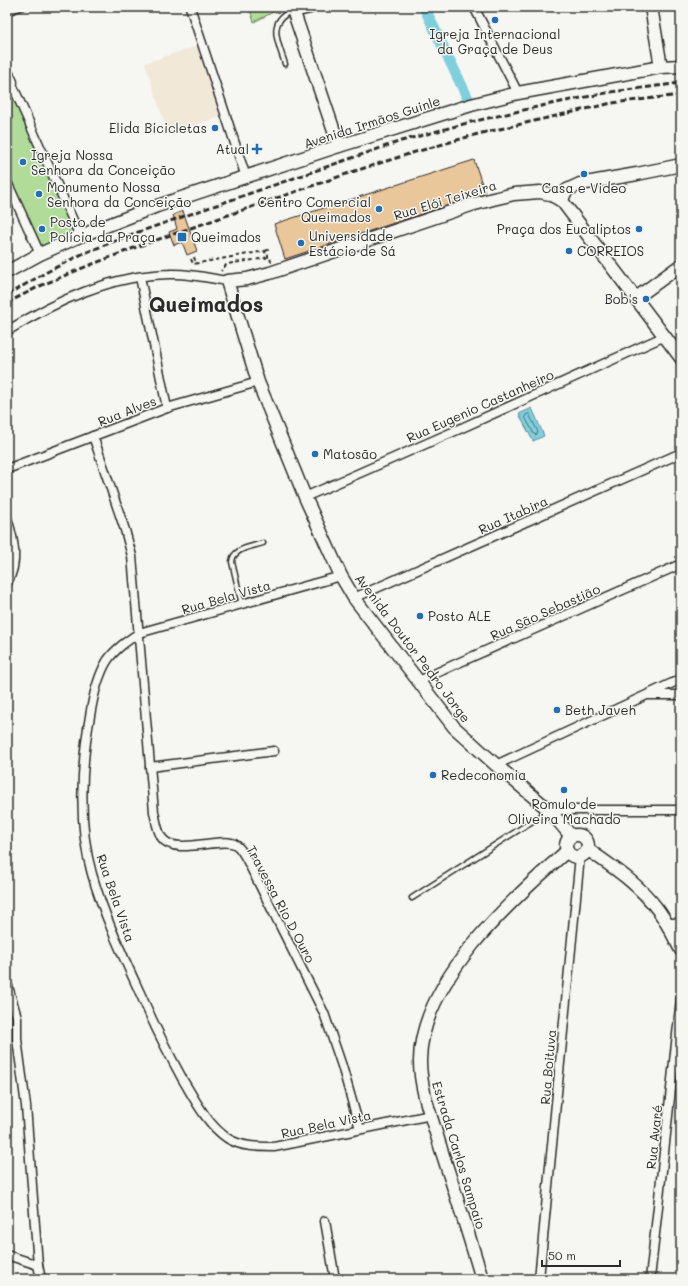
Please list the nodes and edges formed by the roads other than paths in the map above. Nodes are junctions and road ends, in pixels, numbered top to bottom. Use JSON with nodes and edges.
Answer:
{"nodes":[{"id":1,"x":24,"y":7,"type":"edge"},
{"id":2,"x":190,"y":7,"type":"edge"},
{"id":3,"x":310,"y":7,"type":"edge"},
{"id":4,"x":474,"y":7,"type":"edge"},
{"id":5,"x":651,"y":7,"type":"edge"},
{"id":6,"x":293,"y":9,"type":"edge"},
{"id":7,"x":7,"y":13,"type":"edge"},
{"id":8,"x":285,"y":64,"type":"dead end"},
{"id":9,"x":681,"y":66,"type":"edge"},
{"id":10,"x":661,"y":67,"type":"junction"},
{"id":11,"x":8,"y":80,"type":"edge"},
{"id":12,"x":518,"y":93,"type":"junction"},
{"id":13,"x":339,"y":146,"type":"junction"},
{"id":14,"x":681,"y":165,"type":"edge"},
{"id":15,"x":246,"y":177,"type":"junction"},
{"id":16,"x":7,"y":182,"type":"edge"},
{"id":17,"x":562,"y":201,"type":"junction"},
{"id":18,"x":80,"y":236,"type":"junction"},
{"id":19,"x":40,"y":254,"type":"junction"},
{"id":20,"x":681,"y":265,"type":"edge"},
{"id":21,"x":7,"y":272,"type":"edge"},
{"id":22,"x":140,"y":277,"type":"junction"},
{"id":23,"x":227,"y":281,"type":"junction"},
{"id":24,"x":636,"y":298,"type":"junction"},
{"id":25,"x":7,"y":331,"type":"edge"},
{"id":26,"x":665,"y":336,"type":"junction"},
{"id":27,"x":681,"y":358,"type":"edge"},
{"id":28,"x":258,"y":382,"type":"junction"},
{"id":29,"x":167,"y":408,"type":"junction"},
{"id":30,"x":94,"y":436,"type":"junction"},
{"id":31,"x":681,"y":453,"type":"edge"},
{"id":32,"x":7,"y":469,"type":"edge"},
{"id":33,"x":305,"y":498,"type":"junction"},
{"id":34,"x":7,"y":518,"type":"edge"},
{"id":35,"x":263,"y":543,"type":"dead end"},
{"id":36,"x":681,"y":564,"type":"edge"},
{"id":37,"x":341,"y":576,"type":"junction"},
{"id":38,"x":7,"y":583,"type":"edge"},
{"id":39,"x":354,"y":598,"type":"junction"},
{"id":40,"x":242,"y":605,"type":"junction"},
{"id":41,"x":138,"y":633,"type":"junction"},
{"id":42,"x":681,"y":679,"type":"edge"},
{"id":43,"x":419,"y":681,"type":"junction"},
{"id":44,"x":646,"y":695,"type":"junction"},
{"id":45,"x":681,"y":695,"type":"edge"},
{"id":46,"x":274,"y":751,"type":"dead end"},
{"id":47,"x":496,"y":765,"type":"junction"},
{"id":48,"x":150,"y":767,"type":"junction"},
{"id":49,"x":549,"y":810,"type":"junction"},
{"id":50,"x":681,"y":810,"type":"edge"},
{"id":51,"x":572,"y":836,"type":"junction"},
{"id":52,"x":567,"y":851,"type":"junction"},
{"id":53,"x":584,"y":853,"type":"junction"},
{"id":54,"x":412,"y":898,"type":"dead end"},
{"id":55,"x":666,"y":923,"type":"junction"},
{"id":56,"x":681,"y":923,"type":"edge"},
{"id":57,"x":681,"y":950,"type":"edge"},
{"id":58,"x":7,"y":983,"type":"edge"},
{"id":59,"x":681,"y":998,"type":"edge"},
{"id":60,"x":431,"y":1115,"type":"junction"},
{"id":61,"x":360,"y":1129,"type":"junction"},
{"id":62,"x":325,"y":1220,"type":"dead end"},
{"id":63,"x":7,"y":1255,"type":"edge"},
{"id":64,"x":38,"y":1265,"type":"junction"},
{"id":65,"x":41,"y":1279,"type":"edge"},
{"id":66,"x":335,"y":1279,"type":"edge"},
{"id":67,"x":482,"y":1279,"type":"edge"},
{"id":68,"x":539,"y":1279,"type":"edge"},
{"id":69,"x":650,"y":1279,"type":"edge"}],
"edges":[{"from":1,"to":7,"type":"lane"},
{"from":2,"to":15,"type":"street"},
{"from":3,"to":6,"type":"main road"},
{"from":4,"to":12,"type":"street"},
{"from":5,"to":10,"type":"main road"},
{"from":6,"to":8,"type":"lane"},
{"from":6,"to":13,"type":"main road"},
{"from":9,"to":10,"type":"main road","name":"Avenida Irmãos Guinle"},
{"from":10,"to":12,"type":"main road","name":"Avenida Irmãos Guinle"},
{"from":11,"to":18,"type":"street"},
{"from":12,"to":13,"type":"main road","name":"Avenida Irmãos Guinle"},
{"from":13,"to":15,"type":"main road","name":"Avenida Irmãos Guinle"},
{"from":14,"to":17,"type":"main road"},
{"from":15,"to":18,"type":"main road","name":"Avenida Irmãos Guinle"},
{"from":16,"to":19,"type":"street"},
{"from":17,"to":23,"type":"main road","name":"Rua Elói Teixeira"},
{"from":17,"to":24,"type":"main road"},
{"from":18,"to":19,"type":"main road","name":"Avenida Irmãos Guinle"},
{"from":19,"to":21,"type":"main road","name":"Avenida Irmãos Guinle"},
{"from":20,"to":24,"type":"main road"},
{"from":22,"to":23,"type":"street","name":"Rua Elói Teixeira"},
{"from":22,"to":25,"type":"street","name":"Rua Elói Teixeira"},
{"from":22,"to":29,"type":"street"},
{"from":23,"to":28,"type":"main road","name":"Avenida Doutor Pedro Jorge"},
{"from":24,"to":26,"type":"main road"},
{"from":26,"to":27,"type":"main road"},
{"from":26,"to":33,"type":"street","name":"Rua Eugenio Castanheiro"},
{"from":28,"to":29,"type":"street","name":"Rua Alves"},
{"from":28,"to":33,"type":"main road","name":"Avenida Doutor Pedro Jorge"},
{"from":29,"to":30,"type":"street","name":"Rua Alves"},
{"from":30,"to":32,"type":"street","name":"Rua Alves"},
{"from":30,"to":41,"type":"street","name":"Travessa Rio D Ouro"},
{"from":31,"to":39,"type":"street","name":"Rua Itabira"},
{"from":33,"to":37,"type":"main road","name":"Avenida Doutor Pedro Jorge"},
{"from":34,"to":38,"type":"street"},
{"from":35,"to":40,"type":"lane"},
{"from":36,"to":43,"type":"street","name":"Rua São Sebastião"},
{"from":37,"to":39,"type":"main road","name":"Avenida Doutor Pedro Jorge"},
{"from":37,"to":40,"type":"street","name":"Rua Bela Vista"},
{"from":39,"to":43,"type":"main road","name":"Avenida Doutor Pedro Jorge"},
{"from":40,"to":41,"type":"street","name":"Rua Bela Vista"},
{"from":41,"to":48,"type":"street","name":"Travessa Rio D Ouro"},
{"from":41,"to":61,"type":"street","name":"Rua Bela Vista"},
{"from":42,"to":44,"type":"street"},
{"from":43,"to":47,"type":"main road","name":"Avenida Doutor Pedro Jorge"},
{"from":44,"to":45,"type":"street"},
{"from":44,"to":47,"type":"street"},
{"from":46,"to":48,"type":"street"},
{"from":47,"to":49,"type":"main road","name":"Avenida Doutor Pedro Jorge"},
{"from":48,"to":61,"type":"street","name":"Travessa Rio D Ouro"},
{"from":49,"to":50,"type":"street"},
{"from":49,"to":51,"type":"main road","name":"Avenida Doutor Pedro Jorge"},
{"from":49,"to":54,"type":"lane"},
{"from":51,"to":52,"type":"main road"},
{"from":51,"to":53,"type":"main road","name":"Avenida Doutor Pedro Jorge"},
{"from":52,"to":53,"type":"main road","name":"Avenida Doutor Pedro Jorge"},
{"from":52,"to":60,"type":"main road","name":"Estrada Carlos Sampaio"},
{"from":53,"to":55,"type":"main road","name":"Avenida Doutor Pedro Jorge"},
{"from":53,"to":68,"type":"street","name":"Rua Boituva"},
{"from":55,"to":56,"type":"street"},
{"from":55,"to":57,"type":"main road","name":"Avenida Doutor Pedro Jorge"},
{"from":58,"to":64,"type":"street"},
{"from":59,"to":69,"type":"street","name":"Rua Avaré"},
{"from":60,"to":61,"type":"street","name":"Rua Bela Vista"},
{"from":60,"to":67,"type":"main road","name":"Estrada Carlos Sampaio"},
{"from":62,"to":66,"type":"street"},
{"from":63,"to":64,"type":"street"},
{"from":64,"to":65,"type":"street"}]}
